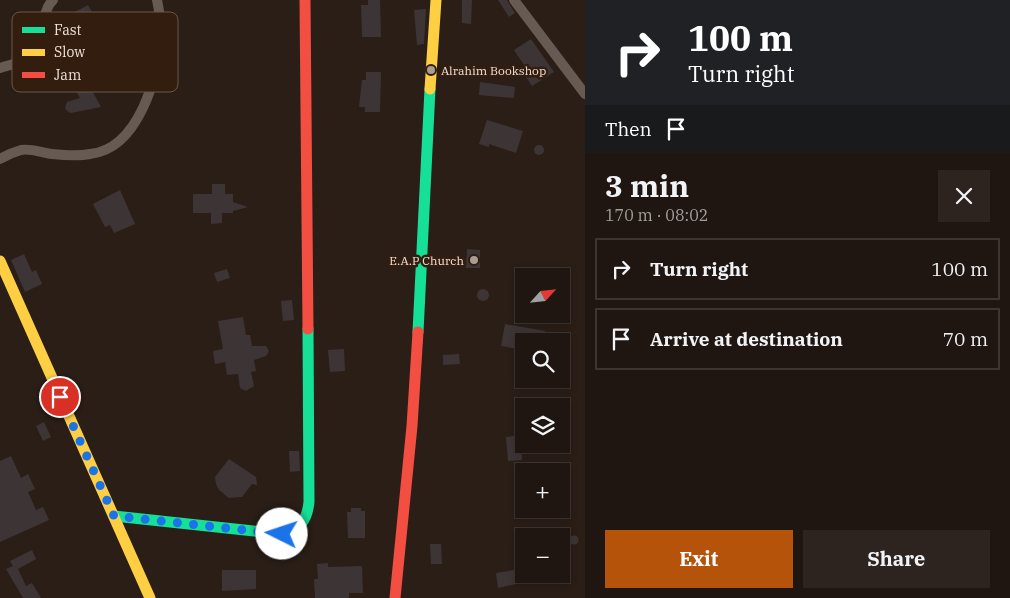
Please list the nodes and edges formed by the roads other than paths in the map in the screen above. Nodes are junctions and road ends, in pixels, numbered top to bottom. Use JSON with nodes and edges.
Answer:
{"nodes":[{"id":1,"x":53,"y":0,"type":"edge"},
{"id":2,"x":305,"y":0,"type":"edge"},
{"id":3,"x":436,"y":0,"type":"edge"},
{"id":4,"x":514,"y":0,"type":"edge"},
{"id":5,"x":45,"y":12,"type":"edge"},
{"id":6,"x":12,"y":64,"type":"edge"},
{"id":7,"x":0,"y":68,"type":"edge"},
{"id":8,"x":150,"y":92,"type":"edge"},
{"id":9,"x":585,"y":94,"type":"edge"},
{"id":10,"x":0,"y":158,"type":"edge"},
{"id":11,"x":0,"y":260,"type":"edge"},
{"id":12,"x":114,"y":516,"type":"junction"},
{"id":13,"x":150,"y":598,"type":"edge"},
{"id":14,"x":395,"y":598,"type":"edge"}],
"edges":[{"from":1,"to":5,"type":"street"},
{"from":2,"to":12,"type":"street"},
{"from":3,"to":14,"type":"street"},
{"from":4,"to":9,"type":"street"},
{"from":6,"to":7,"type":"street"},
{"from":8,"to":10,"type":"street"},
{"from":11,"to":12,"type":"street"},
{"from":12,"to":13,"type":"street"}]}
